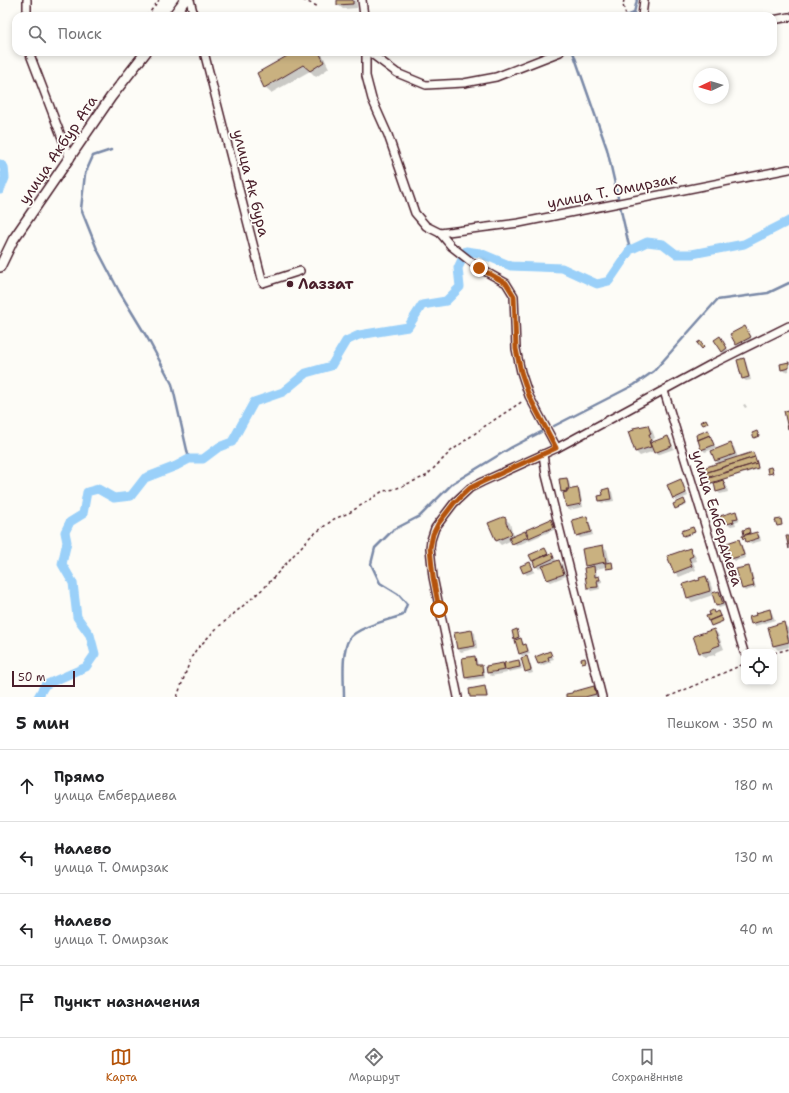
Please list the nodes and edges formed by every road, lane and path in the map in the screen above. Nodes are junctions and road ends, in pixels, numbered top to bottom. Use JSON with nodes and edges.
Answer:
{"nodes":[{"id":1,"x":27,"y":0,"type":"edge"},
{"id":2,"x":159,"y":0,"type":"edge"},
{"id":3,"x":185,"y":0,"type":"edge"},
{"id":4,"x":190,"y":0,"type":"edge"},
{"id":5,"x":303,"y":0,"type":"edge"},
{"id":6,"x":362,"y":0,"type":"edge"},
{"id":7,"x":624,"y":0,"type":"edge"},
{"id":8,"x":644,"y":0,"type":"edge"},
{"id":9,"x":319,"y":7,"type":"dead end"},
{"id":10,"x":27,"y":12,"type":"edge"},
{"id":11,"x":150,"y":12,"type":"edge"},
{"id":12,"x":176,"y":12,"type":"edge"},
{"id":13,"x":193,"y":12,"type":"edge"},
{"id":14,"x":364,"y":12,"type":"edge"},
{"id":15,"x":625,"y":12,"type":"edge"},
{"id":16,"x":642,"y":12,"type":"edge"},
{"id":17,"x":789,"y":17,"type":"edge"},
{"id":18,"x":777,"y":19,"type":"edge"},
{"id":19,"x":31,"y":56,"type":"edge"},
{"id":20,"x":143,"y":56,"type":"edge"},
{"id":21,"x":205,"y":56,"type":"edge"},
{"id":22,"x":366,"y":56,"type":"edge"},
{"id":23,"x":375,"y":56,"type":"edge"},
{"id":24,"x":550,"y":56,"type":"edge"},
{"id":25,"x":70,"y":159,"type":"junction"},
{"id":26,"x":789,"y":170,"type":"edge"},
{"id":27,"x":440,"y":233,"type":"junction"},
{"id":28,"x":0,"y":267,"type":"edge"},
{"id":29,"x":300,"y":271,"type":"dead end"},
{"id":30,"x":789,"y":326,"type":"edge"},
{"id":31,"x":664,"y":391,"type":"junction"},
{"id":32,"x":529,"y":396,"type":"junction"},
{"id":33,"x":556,"y":448,"type":"junction"},
{"id":34,"x":543,"y":454,"type":"junction"},
{"id":35,"x":743,"y":649,"type":"edge"},
{"id":36,"x":789,"y":649,"type":"edge"},
{"id":37,"x":777,"y":652,"type":"edge"},
{"id":38,"x":741,"y":665,"type":"edge"},
{"id":39,"x":178,"y":697,"type":"edge"},
{"id":40,"x":458,"y":697,"type":"edge"},
{"id":41,"x":602,"y":697,"type":"edge"},
{"id":42,"x":668,"y":697,"type":"edge"}],
"edges":[{"from":1,"to":10,"type":"street"},
{"from":2,"to":11,"type":"path"},
{"from":3,"to":12,"type":"main road"},
{"from":4,"to":13,"type":"street"},
{"from":5,"to":9,"type":"path"},
{"from":6,"to":14,"type":"street"},
{"from":7,"to":15,"type":"path"},
{"from":8,"to":16,"type":"street"},
{"from":17,"to":18,"type":"street"},
{"from":19,"to":25,"type":"street"},
{"from":20,"to":25,"type":"main road","name":"улица Акбур Ата"},
{"from":21,"to":29,"type":"street","name":"улица Ак бура"},
{"from":22,"to":27,"type":"street"},
{"from":23,"to":24,"type":"street"},
{"from":25,"to":28,"type":"main road","name":"улица Акбур Ата"},
{"from":26,"to":27,"type":"street","name":"улица Т. Омирзак"},
{"from":27,"to":32,"type":"street"},
{"from":30,"to":31,"type":"street"},
{"from":31,"to":33,"type":"street"},
{"from":31,"to":35,"type":"street","name":"улица Ембердиева"},
{"from":32,"to":33,"type":"street"},
{"from":32,"to":39,"type":"path"},
{"from":33,"to":34,"type":"street"},
{"from":34,"to":40,"type":"street"},
{"from":34,"to":41,"type":"street"},
{"from":36,"to":37,"type":"path"},
{"from":38,"to":42,"type":"path"}]}
